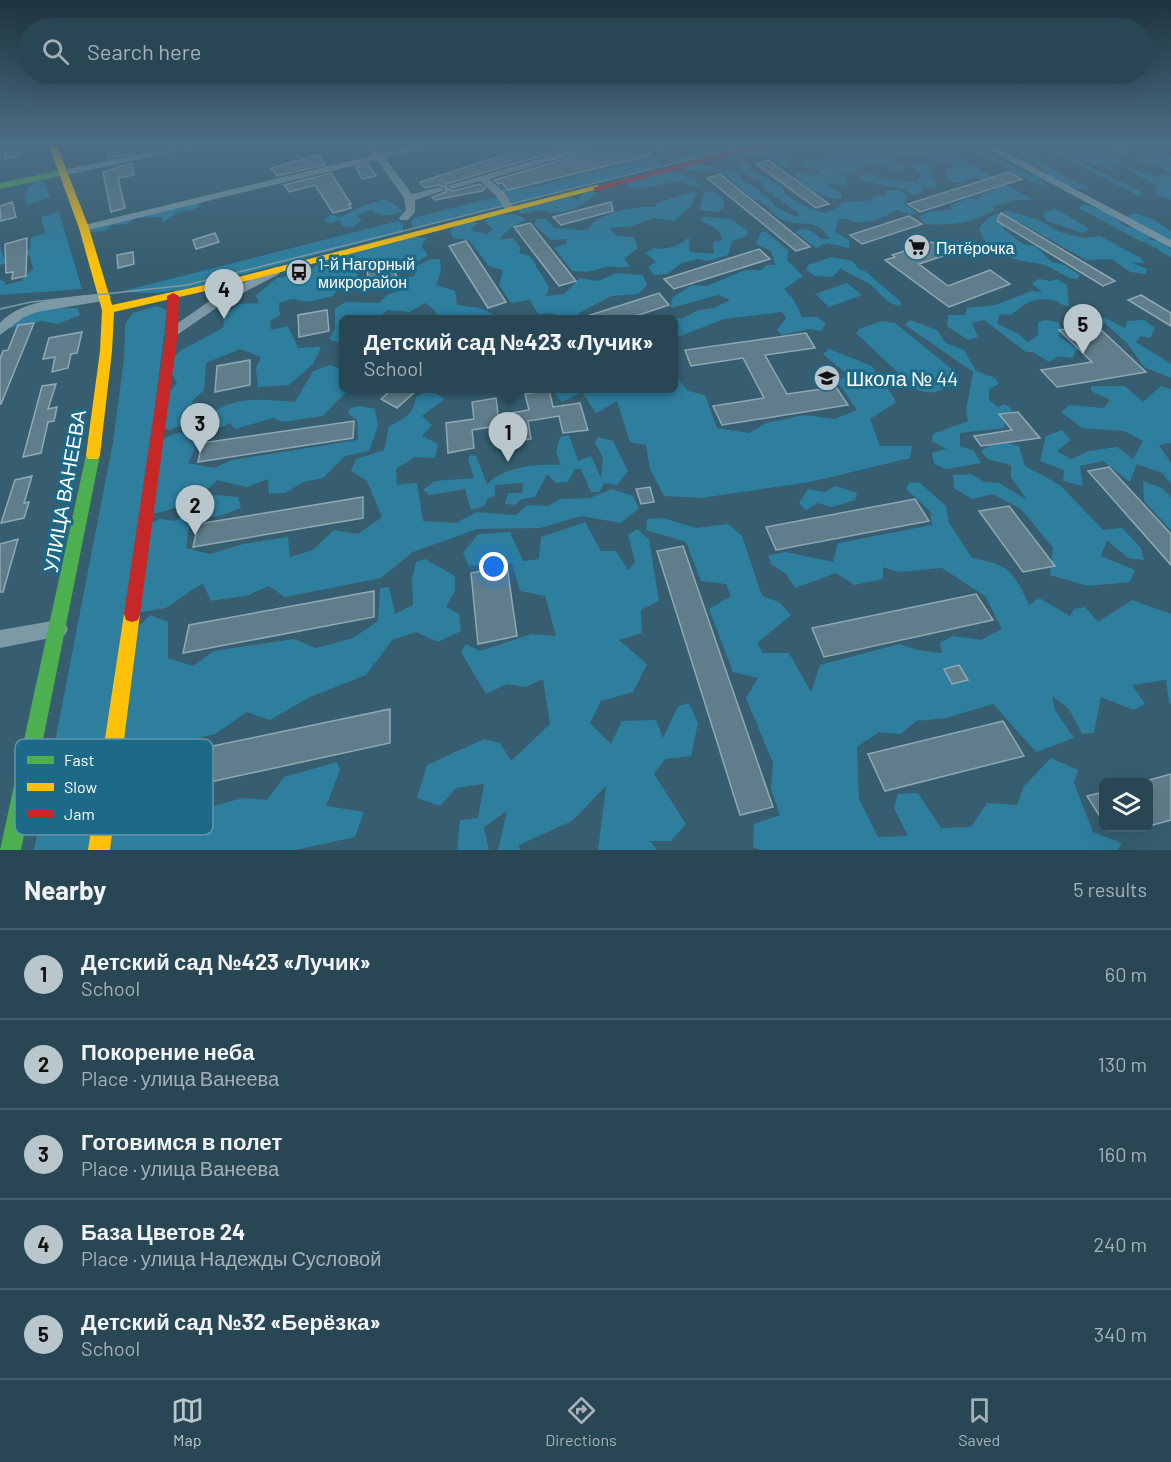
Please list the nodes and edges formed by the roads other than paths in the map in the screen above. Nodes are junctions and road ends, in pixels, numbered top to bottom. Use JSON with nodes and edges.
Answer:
{"nodes":[{"id":1,"x":16,"y":183,"type":"edge"},
{"id":2,"x":66,"y":183,"type":"edge"},
{"id":3,"x":274,"y":183,"type":"edge"},
{"id":4,"x":399,"y":183,"type":"edge"},
{"id":5,"x":463,"y":183,"type":"edge"},
{"id":6,"x":488,"y":183,"type":"edge"},
{"id":7,"x":614,"y":183,"type":"edge"},
{"id":8,"x":1055,"y":183,"type":"edge"},
{"id":9,"x":0,"y":186,"type":"edge"},
{"id":10,"x":452,"y":186,"type":"dead end"},
{"id":11,"x":440,"y":190,"type":"dead end"},
{"id":12,"x":409,"y":198,"type":"junction"},
{"id":13,"x":510,"y":209,"type":"junction"},
{"id":14,"x":404,"y":218,"type":"dead end"},
{"id":15,"x":84,"y":228,"type":"junction"},
{"id":16,"x":1171,"y":245,"type":"edge"},
{"id":17,"x":281,"y":268,"type":"junction"},
{"id":18,"x":173,"y":296,"type":"junction"},
{"id":19,"x":106,"y":304,"type":"junction"},
{"id":20,"x":0,"y":331,"type":"edge"},
{"id":21,"x":172,"y":332,"type":"junction"},
{"id":22,"x":58,"y":629,"type":"junction"},
{"id":23,"x":0,"y":639,"type":"edge"},
{"id":24,"x":34,"y":739,"type":"edge"},
{"id":25,"x":115,"y":739,"type":"edge"},
{"id":26,"x":15,"y":827,"type":"edge"},
{"id":27,"x":101,"y":835,"type":"edge"},
{"id":28,"x":10,"y":850,"type":"edge"},
{"id":29,"x":99,"y":850,"type":"edge"}],
"edges":[{"from":1,"to":9,"type":"main road"},
{"from":2,"to":15,"type":"main road","name":"УЛИЦА ВАНЕЕВА"},
{"from":3,"to":15,"type":"street"},
{"from":4,"to":12,"type":"street"},
{"from":5,"to":10,"type":"street"},
{"from":6,"to":13,"type":"street"},
{"from":7,"to":13,"type":"main road"},
{"from":8,"to":16,"type":"street"},
{"from":11,"to":12,"type":"street"},
{"from":12,"to":14,"type":"street"},
{"from":13,"to":17,"type":"main road"},
{"from":15,"to":19,"type":"main road","name":"УЛИЦА ВАНЕЕВА"},
{"from":17,"to":18,"type":"main road"},
{"from":17,"to":21,"type":"street"},
{"from":18,"to":19,"type":"main road"},
{"from":18,"to":21,"type":"main road"},
{"from":19,"to":20,"type":"street"},
{"from":19,"to":22,"type":"main road","name":"УЛИЦА ВАНЕЕВА"},
{"from":21,"to":25,"type":"main road"},
{"from":22,"to":23,"type":"street"},
{"from":22,"to":24,"type":"main road","name":"УЛИЦА ВАНЕЕВА"},
{"from":26,"to":28,"type":"main road","name":"УЛИЦА ВАНЕЕВА"},
{"from":27,"to":29,"type":"main road"}]}
